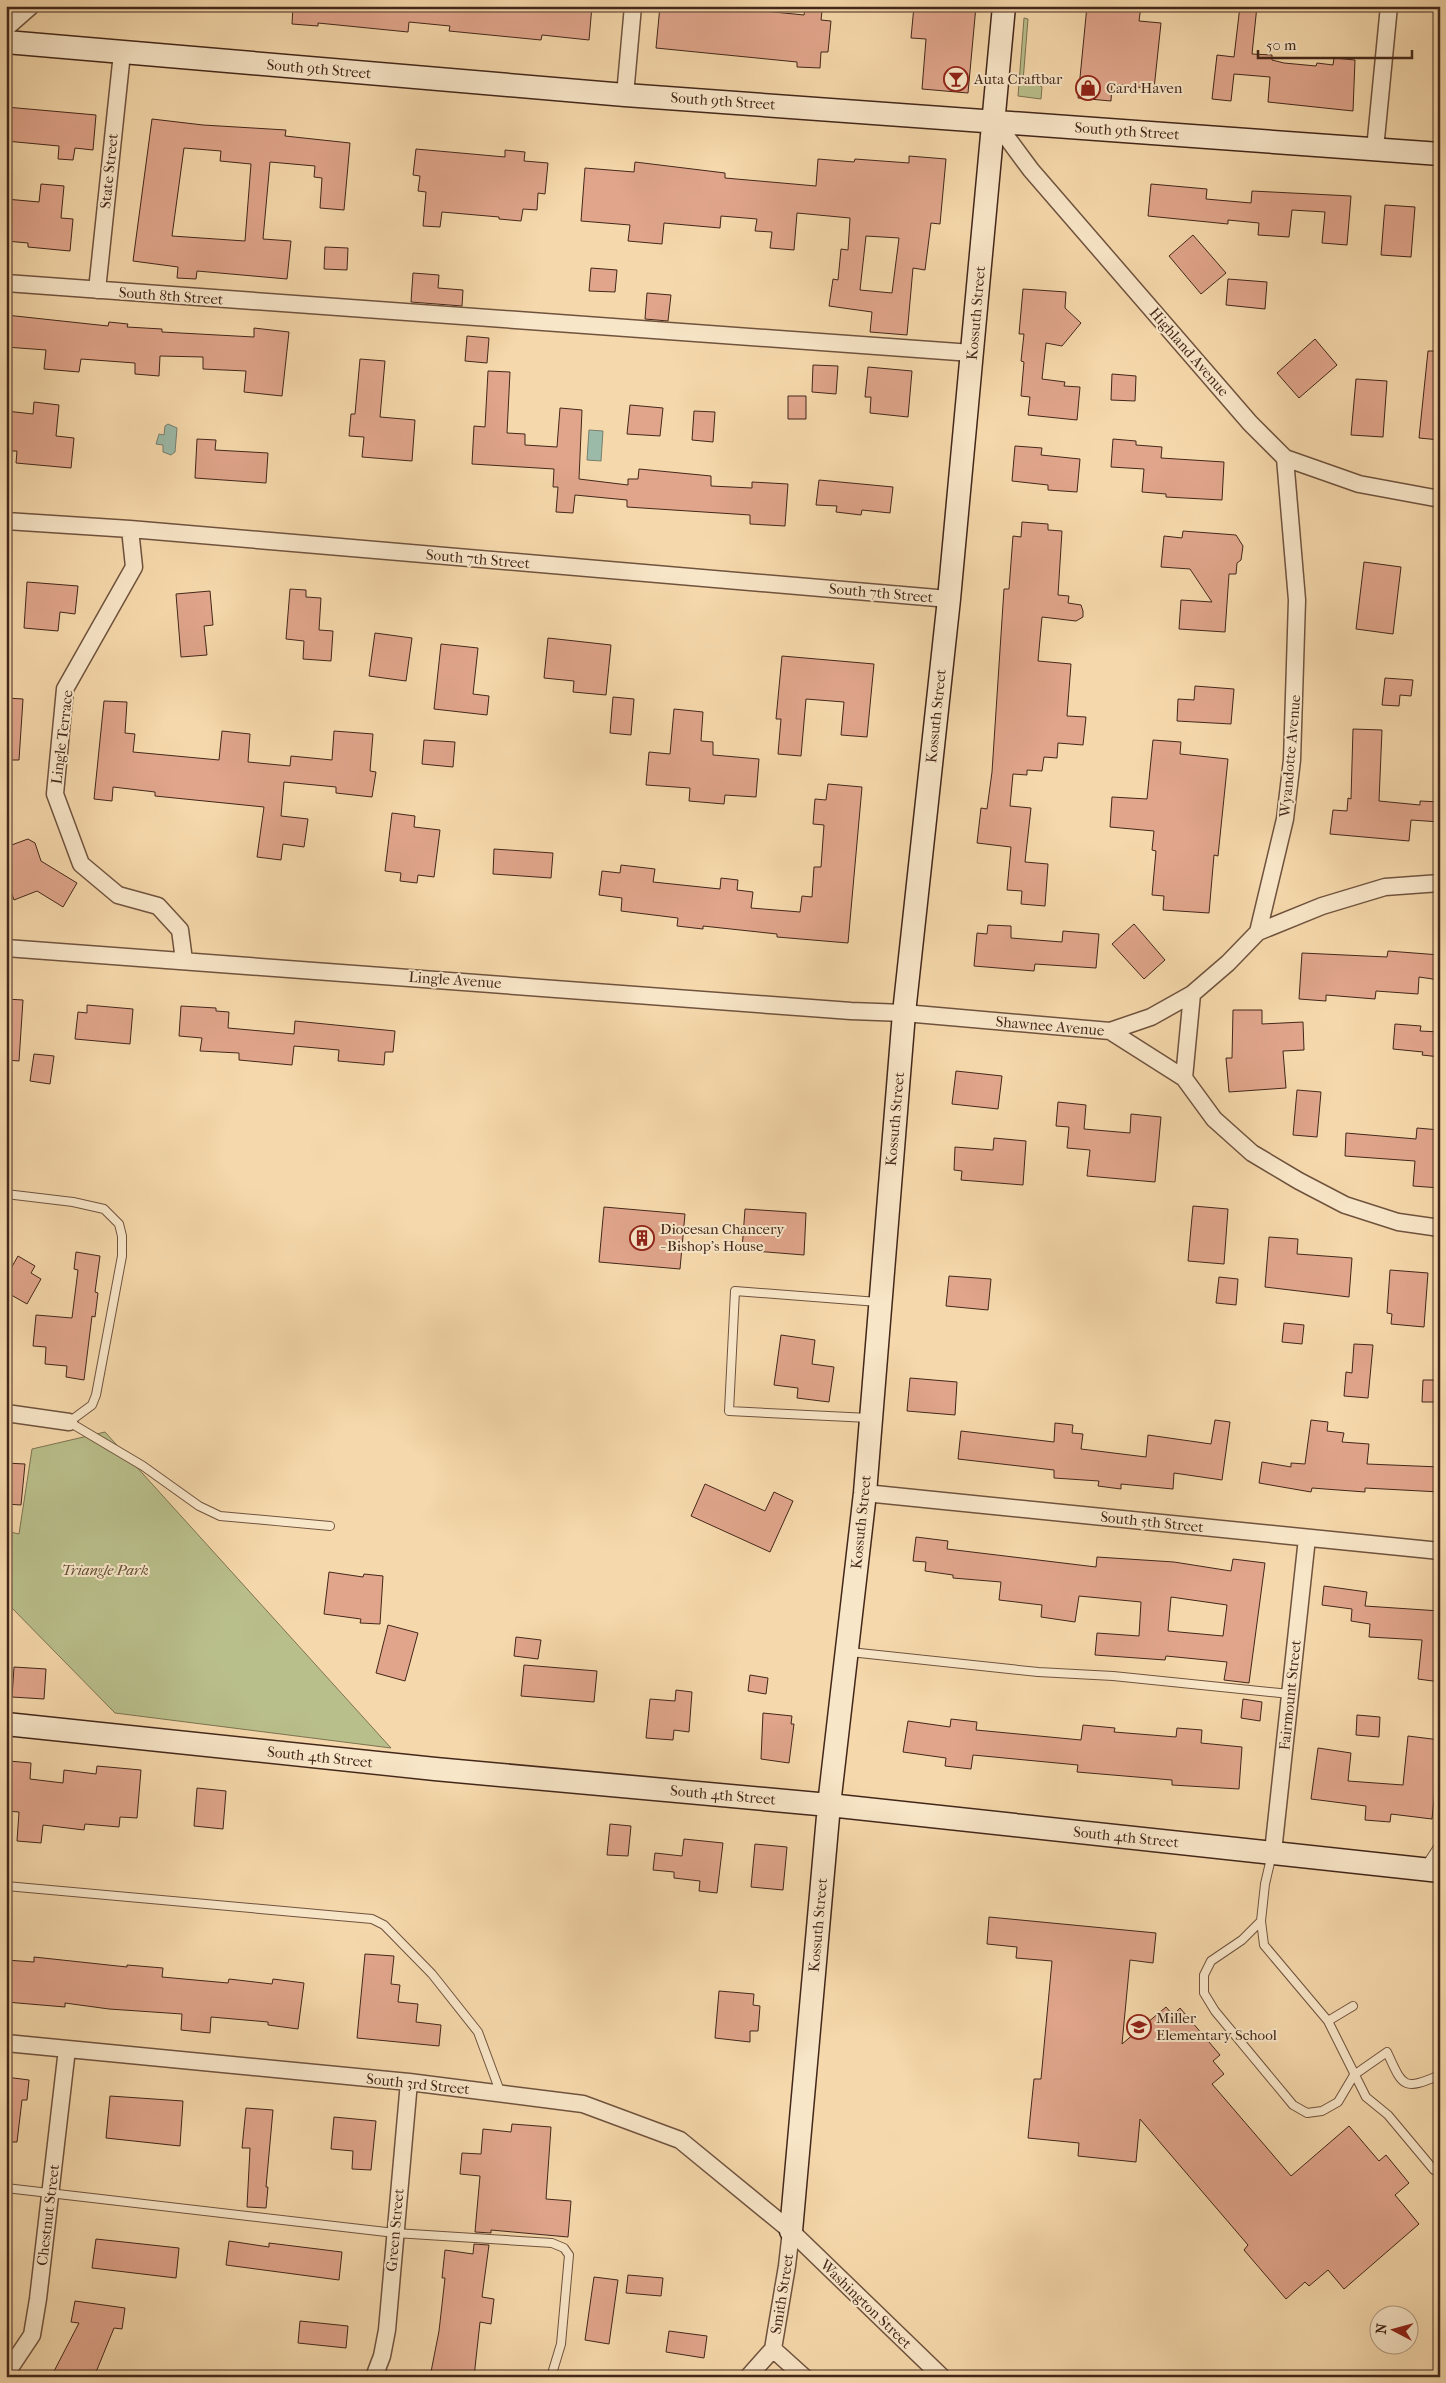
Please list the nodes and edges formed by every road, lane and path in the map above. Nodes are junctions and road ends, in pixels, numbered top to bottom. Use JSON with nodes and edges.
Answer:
{"nodes":[{"id":1,"x":31,"y":6,"type":"edge"},
{"id":2,"x":633,"y":6,"type":"edge"},
{"id":3,"x":1004,"y":6,"type":"edge"},
{"id":4,"x":1389,"y":6,"type":"edge"},
{"id":5,"x":6,"y":28,"type":"edge"},
{"id":6,"x":6,"y":42,"type":"edge"},
{"id":7,"x":122,"y":53,"type":"junction"},
{"id":8,"x":625,"y":95,"type":"junction"},
{"id":9,"x":994,"y":120,"type":"junction"},
{"id":10,"x":1375,"y":149,"type":"junction"},
{"id":11,"x":1440,"y":154,"type":"edge"},
{"id":12,"x":6,"y":283,"type":"edge"},
{"id":13,"x":97,"y":290,"type":"junction"},
{"id":14,"x":972,"y":353,"type":"junction"},
{"id":15,"x":1286,"y":458,"type":"junction"},
{"id":16,"x":1440,"y":500,"type":"edge"},
{"id":17,"x":6,"y":521,"type":"edge"},
{"id":18,"x":130,"y":529,"type":"junction"},
{"id":19,"x":949,"y":599,"type":"junction"},
{"id":20,"x":1440,"y":883,"type":"edge"},
{"id":21,"x":1258,"y":932,"type":"junction"},
{"id":22,"x":6,"y":948,"type":"edge"},
{"id":23,"x":184,"y":960,"type":"junction"},
{"id":24,"x":1192,"y":994,"type":"junction"},
{"id":25,"x":904,"y":1013,"type":"junction"},
{"id":26,"x":1110,"y":1031,"type":"junction"},
{"id":27,"x":1184,"y":1078,"type":"junction"},
{"id":28,"x":6,"y":1194,"type":"edge"},
{"id":29,"x":1440,"y":1228,"type":"edge"},
{"id":30,"x":880,"y":1302,"type":"junction"},
{"id":31,"x":6,"y":1413,"type":"edge"},
{"id":32,"x":871,"y":1418,"type":"junction"},
{"id":33,"x":69,"y":1422,"type":"junction"},
{"id":34,"x":865,"y":1493,"type":"junction"},
{"id":35,"x":330,"y":1526,"type":"dead end"},
{"id":36,"x":1307,"y":1538,"type":"junction"},
{"id":37,"x":1440,"y":1550,"type":"edge"},
{"id":38,"x":845,"y":1652,"type":"junction"},
{"id":39,"x":1290,"y":1694,"type":"junction"},
{"id":40,"x":6,"y":1724,"type":"edge"},
{"id":41,"x":829,"y":1805,"type":"junction"},
{"id":42,"x":1440,"y":1844,"type":"edge"},
{"id":43,"x":1272,"y":1852,"type":"junction"},
{"id":44,"x":1432,"y":1870,"type":"edge"},
{"id":45,"x":6,"y":1886,"type":"edge"},
{"id":46,"x":1261,"y":1921,"type":"junction"},
{"id":47,"x":1353,"y":2006,"type":"dead end"},
{"id":48,"x":1328,"y":2021,"type":"junction"},
{"id":49,"x":6,"y":2043,"type":"edge"},
{"id":50,"x":67,"y":2049,"type":"junction"},
{"id":51,"x":1354,"y":2075,"type":"junction"},
{"id":52,"x":1440,"y":2076,"type":"edge"},
{"id":53,"x":408,"y":2082,"type":"junction"},
{"id":54,"x":502,"y":2094,"type":"junction"},
{"id":55,"x":1440,"y":2172,"type":"edge"},
{"id":56,"x":6,"y":2188,"type":"edge"},
{"id":57,"x":51,"y":2192,"type":"junction"},
{"id":58,"x":791,"y":2231,"type":"junction"},
{"id":59,"x":395,"y":2233,"type":"junction"},
{"id":60,"x":772,"y":2349,"type":"junction"},
{"id":61,"x":6,"y":2374,"type":"edge"},
{"id":62,"x":374,"y":2377,"type":"edge"},
{"id":63,"x":551,"y":2377,"type":"edge"},
{"id":64,"x":748,"y":2377,"type":"edge"},
{"id":65,"x":804,"y":2377,"type":"edge"},
{"id":66,"x":942,"y":2377,"type":"edge"}],
"edges":[{"from":1,"to":5,"type":"street"},
{"from":2,"to":8,"type":"street"},
{"from":3,"to":9,"type":"street","name":"Kossuth Street"},
{"from":4,"to":10,"type":"street"},
{"from":6,"to":7,"type":"street","name":"South 9th Street"},
{"from":7,"to":8,"type":"street","name":"South 9th Street"},
{"from":7,"to":13,"type":"street","name":"State Street"},
{"from":8,"to":9,"type":"street","name":"South 9th Street"},
{"from":9,"to":10,"type":"street","name":"South 9th Street"},
{"from":9,"to":14,"type":"street","name":"Kossuth Street"},
{"from":9,"to":15,"type":"street","name":"Highland Avenue"},
{"from":10,"to":11,"type":"street","name":"South 9th Street"},
{"from":12,"to":13,"type":"street","name":"South 8th Street"},
{"from":13,"to":14,"type":"street","name":"South 8th Street"},
{"from":14,"to":19,"type":"street","name":"Kossuth Street"},
{"from":15,"to":16,"type":"street","name":"Highland Avenue"},
{"from":15,"to":21,"type":"street","name":"Wyandotte Avenue"},
{"from":17,"to":18,"type":"street","name":"South 7th Street"},
{"from":18,"to":19,"type":"street","name":"South 7th Street"},
{"from":18,"to":23,"type":"street","name":"Lingle Terrace"},
{"from":19,"to":25,"type":"street","name":"Kossuth Street"},
{"from":20,"to":21,"type":"street"},
{"from":21,"to":24,"type":"street"},
{"from":22,"to":23,"type":"street","name":"Lingle Avenue"},
{"from":23,"to":25,"type":"street","name":"Lingle Avenue"},
{"from":24,"to":26,"type":"street"},
{"from":24,"to":27,"type":"street"},
{"from":25,"to":26,"type":"street","name":"Shawnee Avenue"},
{"from":25,"to":30,"type":"street","name":"Kossuth Street"},
{"from":26,"to":27,"type":"street","name":"Shawnee Avenue"},
{"from":27,"to":29,"type":"street","name":"Shawnee Avenue"},
{"from":28,"to":33,"type":"lane"},
{"from":30,"to":32,"type":"street","name":"Kossuth Street"},
{"from":30,"to":32,"type":"lane"},
{"from":31,"to":33,"type":"street"},
{"from":32,"to":34,"type":"street","name":"Kossuth Street"},
{"from":33,"to":35,"type":"lane"},
{"from":34,"to":36,"type":"street","name":"South 5th Street"},
{"from":34,"to":38,"type":"street","name":"Kossuth Street"},
{"from":36,"to":37,"type":"street","name":"South 5th Street"},
{"from":36,"to":39,"type":"street","name":"Fairmount Street"},
{"from":38,"to":39,"type":"lane"},
{"from":38,"to":41,"type":"street","name":"Kossuth Street"},
{"from":39,"to":43,"type":"street","name":"Fairmount Street"},
{"from":40,"to":41,"type":"street","name":"South 4th Street"},
{"from":41,"to":43,"type":"street","name":"South 4th Street"},
{"from":41,"to":58,"type":"street","name":"Kossuth Street"},
{"from":42,"to":44,"type":"lane"},
{"from":43,"to":44,"type":"street","name":"South 4th Street"},
{"from":43,"to":46,"type":"lane"},
{"from":45,"to":54,"type":"lane"},
{"from":46,"to":48,"type":"lane"},
{"from":46,"to":51,"type":"lane"},
{"from":47,"to":48,"type":"lane"},
{"from":48,"to":51,"type":"lane"},
{"from":49,"to":50,"type":"street","name":"South 3rd Street"},
{"from":50,"to":53,"type":"street","name":"South 3rd Street"},
{"from":50,"to":57,"type":"street","name":"Chestnut Street"},
{"from":51,"to":52,"type":"lane"},
{"from":51,"to":55,"type":"lane"},
{"from":53,"to":54,"type":"street","name":"South 3rd Street"},
{"from":53,"to":59,"type":"street","name":"Green Street"},
{"from":54,"to":58,"type":"street","name":"South 3rd Street"},
{"from":56,"to":57,"type":"lane"},
{"from":57,"to":59,"type":"lane"},
{"from":57,"to":61,"type":"street","name":"Chestnut Street"},
{"from":58,"to":60,"type":"street","name":"Smith Street"},
{"from":58,"to":66,"type":"street","name":"Washington Street"},
{"from":59,"to":62,"type":"street","name":"Green Street"},
{"from":59,"to":63,"type":"lane"},
{"from":60,"to":64,"type":"street","name":"Smith Street"},
{"from":60,"to":65,"type":"street"}]}
